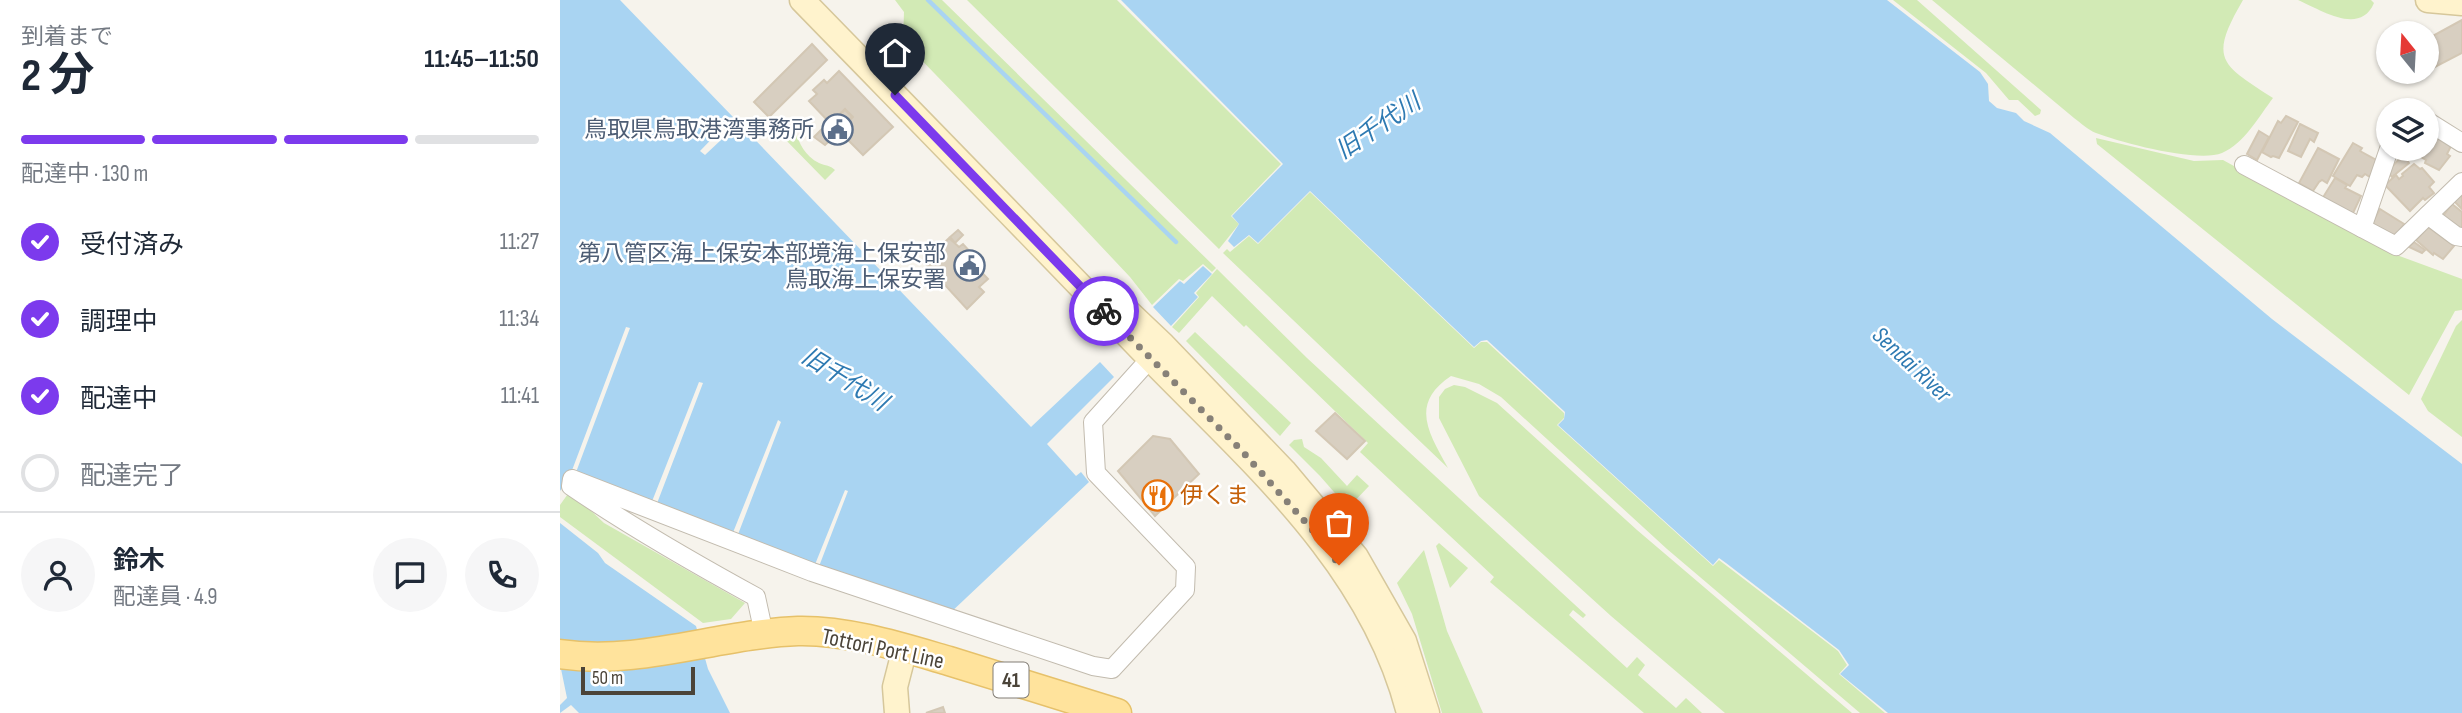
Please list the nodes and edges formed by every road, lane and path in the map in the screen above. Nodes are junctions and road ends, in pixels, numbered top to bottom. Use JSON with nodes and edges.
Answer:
{"nodes":[{"id":1,"x":802,"y":0,"type":"edge"},
{"id":2,"x":824,"y":0,"type":"edge"},
{"id":3,"x":2428,"y":0,"type":"edge"},
{"id":4,"x":2462,"y":3,"type":"edge"},
{"id":5,"x":2439,"y":129,"type":"edge"},
{"id":6,"x":2462,"y":143,"type":"edge"},
{"id":7,"x":2385,"y":161,"type":"edge"},
{"id":8,"x":2244,"y":165,"type":"dead end"},
{"id":9,"x":2462,"y":182,"type":"edge"},
{"id":10,"x":2428,"y":215,"type":"junction"},
{"id":11,"x":2362,"y":228,"type":"junction"},
{"id":12,"x":2462,"y":237,"type":"edge"},
{"id":13,"x":1156,"y":352,"type":"junction"},
{"id":14,"x":764,"y":634,"type":"junction"},
{"id":15,"x":905,"y":648,"type":"junction"},
{"id":16,"x":560,"y":654,"type":"edge"},
{"id":17,"x":1400,"y":701,"type":"edge"},
{"id":18,"x":897,"y":713,"type":"edge"},
{"id":19,"x":1117,"y":713,"type":"edge"},
{"id":20,"x":1409,"y":713,"type":"edge"},
{"id":21,"x":1427,"y":713,"type":"edge"}],
"edges":[{"from":1,"to":13,"type":"street"},
{"from":2,"to":13,"type":"street"},
{"from":3,"to":4,"type":"street"},
{"from":5,"to":6,"type":"street"},
{"from":7,"to":11,"type":"street"},
{"from":8,"to":11,"type":"street"},
{"from":9,"to":10,"type":"street"},
{"from":10,"to":11,"type":"street"},
{"from":10,"to":12,"type":"street"},
{"from":13,"to":14,"type":"street"},
{"from":13,"to":17,"type":"street"},
{"from":13,"to":21,"type":"street"},
{"from":14,"to":15,"type":"main road","name":"Tottori Port Line","number":"41"},
{"from":14,"to":16,"type":"main road","name":"Tottori Port Line","number":"41"},
{"from":15,"to":18,"type":"street"},
{"from":15,"to":19,"type":"main road","name":"Tottori Port Line","number":"41"},
{"from":17,"to":20,"type":"street"}]}
